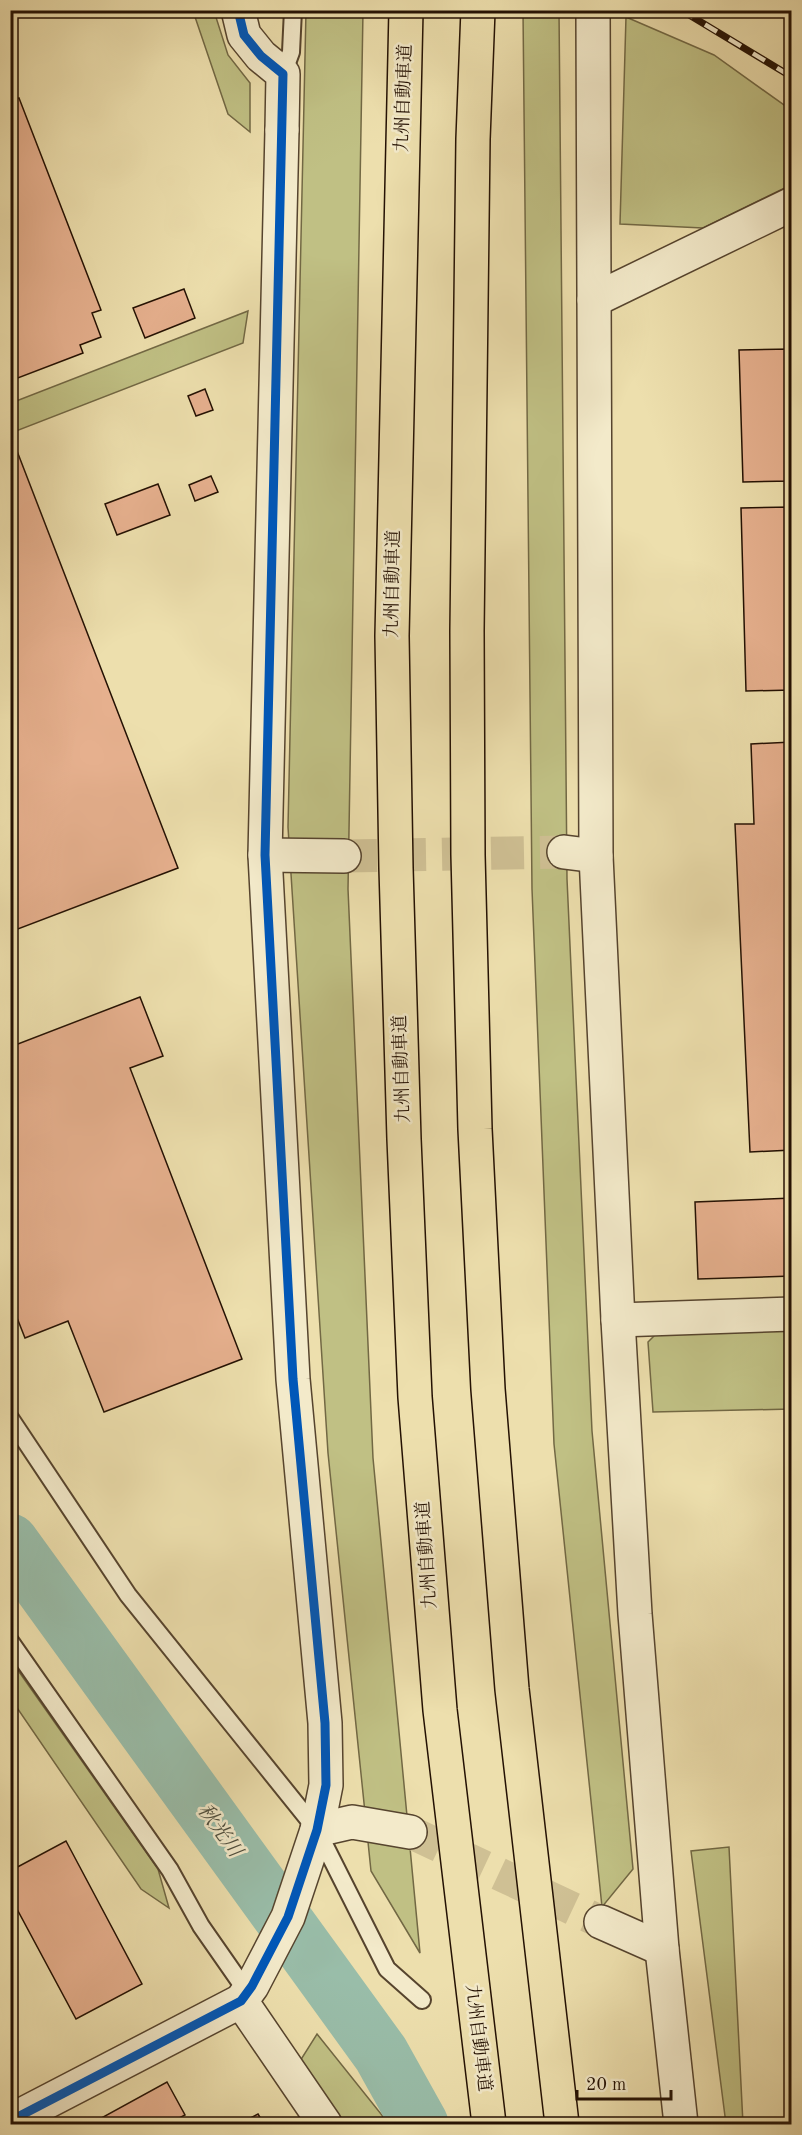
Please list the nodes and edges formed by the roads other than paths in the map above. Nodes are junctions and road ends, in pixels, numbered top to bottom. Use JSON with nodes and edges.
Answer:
{"nodes":[{"id":1,"x":238,"y":10,"type":"edge"},
{"id":2,"x":293,"y":10,"type":"edge"},
{"id":3,"x":406,"y":10,"type":"edge"},
{"id":4,"x":478,"y":10,"type":"edge"},
{"id":5,"x":593,"y":10,"type":"edge"},
{"id":6,"x":283,"y":74,"type":"junction"},
{"id":7,"x":792,"y":204,"type":"edge"},
{"id":8,"x":594,"y":300,"type":"junction"},
{"id":9,"x":564,"y":852,"type":"tunnel mouth"},
{"id":10,"x":265,"y":855,"type":"junction"},
{"id":11,"x":344,"y":856,"type":"tunnel mouth"},
{"id":12,"x":596,"y":856,"type":"junction"},
{"id":13,"x":792,"y":1314,"type":"edge"},
{"id":14,"x":618,"y":1320,"type":"junction"},
{"id":15,"x":10,"y":1418,"type":"edge"},
{"id":16,"x":10,"y":1641,"type":"edge"},
{"id":17,"x":317,"y":1830,"type":"junction"},
{"id":18,"x":410,"y":1832,"type":"tunnel mouth"},
{"id":19,"x":601,"y":1922,"type":"tunnel mouth"},
{"id":20,"x":662,"y":1949,"type":"junction"},
{"id":21,"x":247,"y":1993,"type":"junction"},
{"id":22,"x":422,"y":2000,"type":"dead end"},
{"id":23,"x":10,"y":2121,"type":"edge"},
{"id":24,"x":325,"y":2124,"type":"edge"},
{"id":25,"x":489,"y":2124,"type":"edge"},
{"id":26,"x":562,"y":2124,"type":"edge"},
{"id":27,"x":681,"y":2124,"type":"edge"}],
"edges":[{"from":1,"to":6,"type":"street"},
{"from":2,"to":6,"type":"lane"},
{"from":3,"to":25,"type":"highway","name":"九州自動車道"},
{"from":4,"to":26,"type":"highway"},
{"from":5,"to":8,"type":"street"},
{"from":6,"to":10,"type":"street"},
{"from":7,"to":8,"type":"street"},
{"from":8,"to":12,"type":"street"},
{"from":9,"to":12,"type":"street"},
{"from":10,"to":11,"type":"street"},
{"from":10,"to":17,"type":"street"},
{"from":12,"to":14,"type":"street"},
{"from":13,"to":14,"type":"street"},
{"from":14,"to":20,"type":"street"},
{"from":15,"to":17,"type":"lane"},
{"from":16,"to":21,"type":"lane"},
{"from":17,"to":18,"type":"street"},
{"from":17,"to":21,"type":"street"},
{"from":17,"to":22,"type":"lane"},
{"from":19,"to":20,"type":"street"},
{"from":20,"to":27,"type":"street"},
{"from":21,"to":23,"type":"street"},
{"from":21,"to":24,"type":"street"}]}
